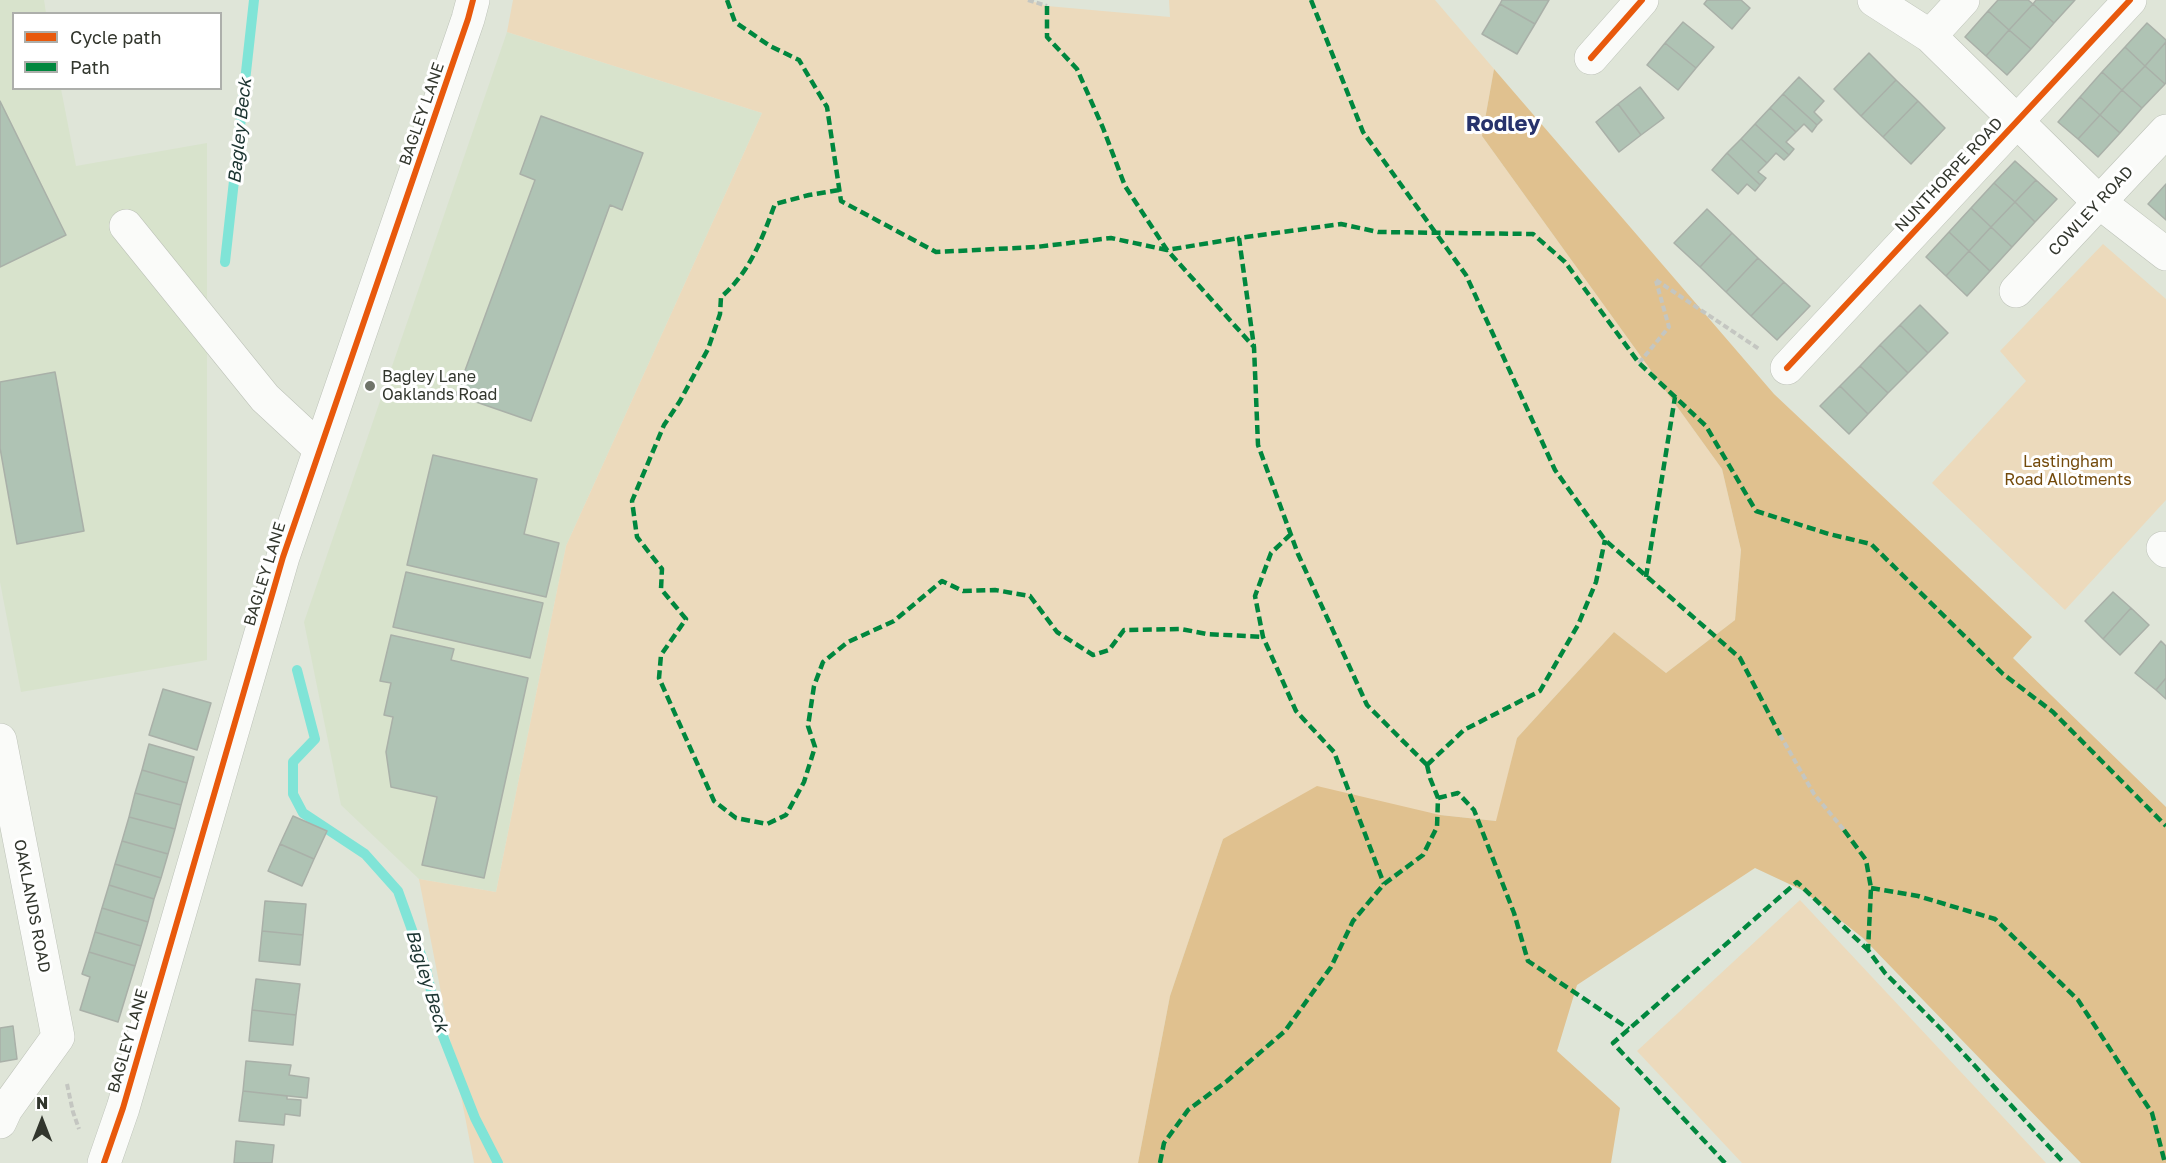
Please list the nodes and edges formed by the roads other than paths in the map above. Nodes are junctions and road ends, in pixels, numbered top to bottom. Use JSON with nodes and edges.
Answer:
{"nodes":[{"id":1,"x":473,"y":0,"type":"edge"},
{"id":2,"x":1642,"y":0,"type":"edge"},
{"id":3,"x":1874,"y":0,"type":"edge"},
{"id":4,"x":1963,"y":0,"type":"edge"},
{"id":5,"x":2130,"y":0,"type":"edge"},
{"id":6,"x":1929,"y":36,"type":"junction"},
{"id":7,"x":1591,"y":58,"type":"dead end"},
{"id":8,"x":2017,"y":122,"type":"junction"},
{"id":9,"x":2166,"y":132,"type":"edge"},
{"id":10,"x":2099,"y":202,"type":"junction"},
{"id":11,"x":126,"y":226,"type":"dead end"},
{"id":12,"x":2166,"y":254,"type":"edge"},
{"id":13,"x":2016,"y":291,"type":"dead end"},
{"id":14,"x":1787,"y":368,"type":"road end"},
{"id":15,"x":320,"y":449,"type":"junction"},
{"id":16,"x":2,"y":750,"type":"edge"},
{"id":17,"x":0,"y":1122,"type":"edge"},
{"id":18,"x":104,"y":1163,"type":"edge"}],
"edges":[{"from":1,"to":15,"type":"street","name":"BAGLEY LANE"},
{"from":2,"to":7,"type":"street"},
{"from":3,"to":6,"type":"street"},
{"from":4,"to":6,"type":"street"},
{"from":5,"to":8,"type":"street","name":"NUNTHORPE ROAD"},
{"from":6,"to":8,"type":"street"},
{"from":8,"to":10,"type":"street"},
{"from":8,"to":14,"type":"street","name":"NUNTHORPE ROAD"},
{"from":9,"to":10,"type":"street","name":"COWLEY ROAD"},
{"from":10,"to":12,"type":"street"},
{"from":10,"to":13,"type":"street","name":"COWLEY ROAD"},
{"from":11,"to":15,"type":"street"},
{"from":15,"to":18,"type":"street","name":"BAGLEY LANE"},
{"from":16,"to":17,"type":"street","name":"OAKLANDS ROAD"}]}
